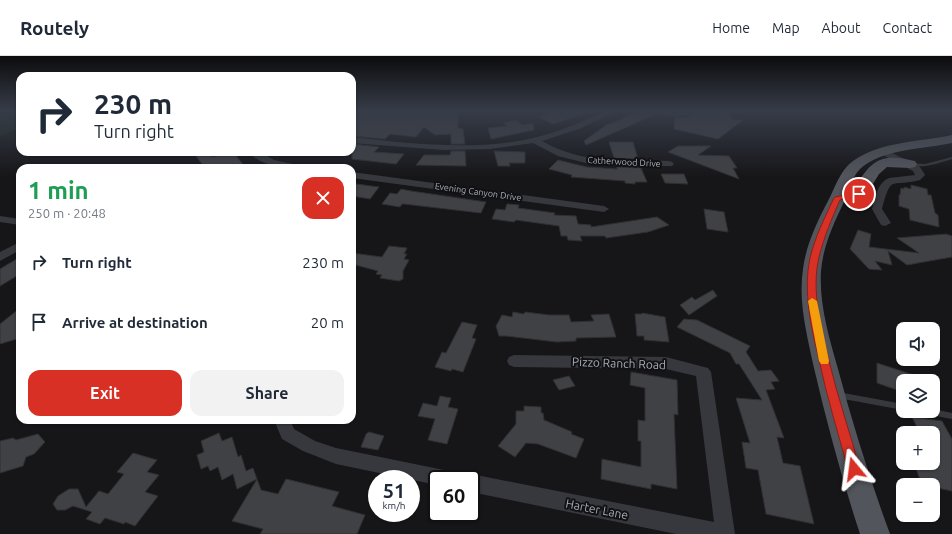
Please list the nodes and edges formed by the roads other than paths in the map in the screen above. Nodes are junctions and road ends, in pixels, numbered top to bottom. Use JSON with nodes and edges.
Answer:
{"nodes":[{"id":1,"x":563,"y":132,"type":"edge"},
{"id":2,"x":952,"y":138,"type":"edge"},
{"id":3,"x":356,"y":140,"type":"edge"},
{"id":4,"x":534,"y":140,"type":"junction"},
{"id":5,"x":884,"y":152,"type":"junction"},
{"id":6,"x":260,"y":156,"type":"edge"},
{"id":7,"x":952,"y":158,"type":"edge"},
{"id":8,"x":281,"y":164,"type":"edge"},
{"id":9,"x":669,"y":164,"type":"dead end"},
{"id":10,"x":910,"y":164,"type":"junction"},
{"id":11,"x":356,"y":176,"type":"edge"},
{"id":12,"x":837,"y":198,"type":"junction"},
{"id":13,"x":604,"y":209,"type":"dead end"},
{"id":14,"x":0,"y":219,"type":"edge"},
{"id":15,"x":16,"y":221,"type":"edge"},
{"id":16,"x":885,"y":223,"type":"dead end"},
{"id":17,"x":16,"y":247,"type":"edge"},
{"id":18,"x":0,"y":257,"type":"edge"},
{"id":19,"x":514,"y":361,"type":"dead end"},
{"id":20,"x":832,"y":394,"type":"junction"},
{"id":21,"x":896,"y":406,"type":"edge"},
{"id":22,"x":940,"y":414,"type":"edge"},
{"id":23,"x":952,"y":416,"type":"edge"},
{"id":24,"x":284,"y":424,"type":"edge"},
{"id":25,"x":428,"y":475,"type":"edge"},
{"id":26,"x":480,"y":485,"type":"edge"},
{"id":27,"x":724,"y":534,"type":"edge"},
{"id":28,"x":875,"y":534,"type":"edge"}],
"edges":[{"from":1,"to":4,"type":"street"},
{"from":2,"to":5,"type":"main road"},
{"from":3,"to":4,"type":"street"},
{"from":4,"to":9,"type":"street","name":"Catherwood Drive"},
{"from":5,"to":10,"type":"street"},
{"from":5,"to":12,"type":"main road"},
{"from":6,"to":8,"type":"street"},
{"from":7,"to":10,"type":"lane"},
{"from":10,"to":12,"type":"main road"},
{"from":10,"to":16,"type":"street"},
{"from":11,"to":13,"type":"street","name":"Evening Canyon Drive"},
{"from":12,"to":20,"type":"main road"},
{"from":14,"to":15,"type":"street"},
{"from":17,"to":18,"type":"street"},
{"from":19,"to":27,"type":"street","name":"Pizzo Ranch Road"},
{"from":20,"to":21,"type":"lane"},
{"from":20,"to":28,"type":"main road"},
{"from":22,"to":23,"type":"lane"},
{"from":24,"to":25,"type":"street"},
{"from":26,"to":27,"type":"street","name":"Harter Lane"}]}
